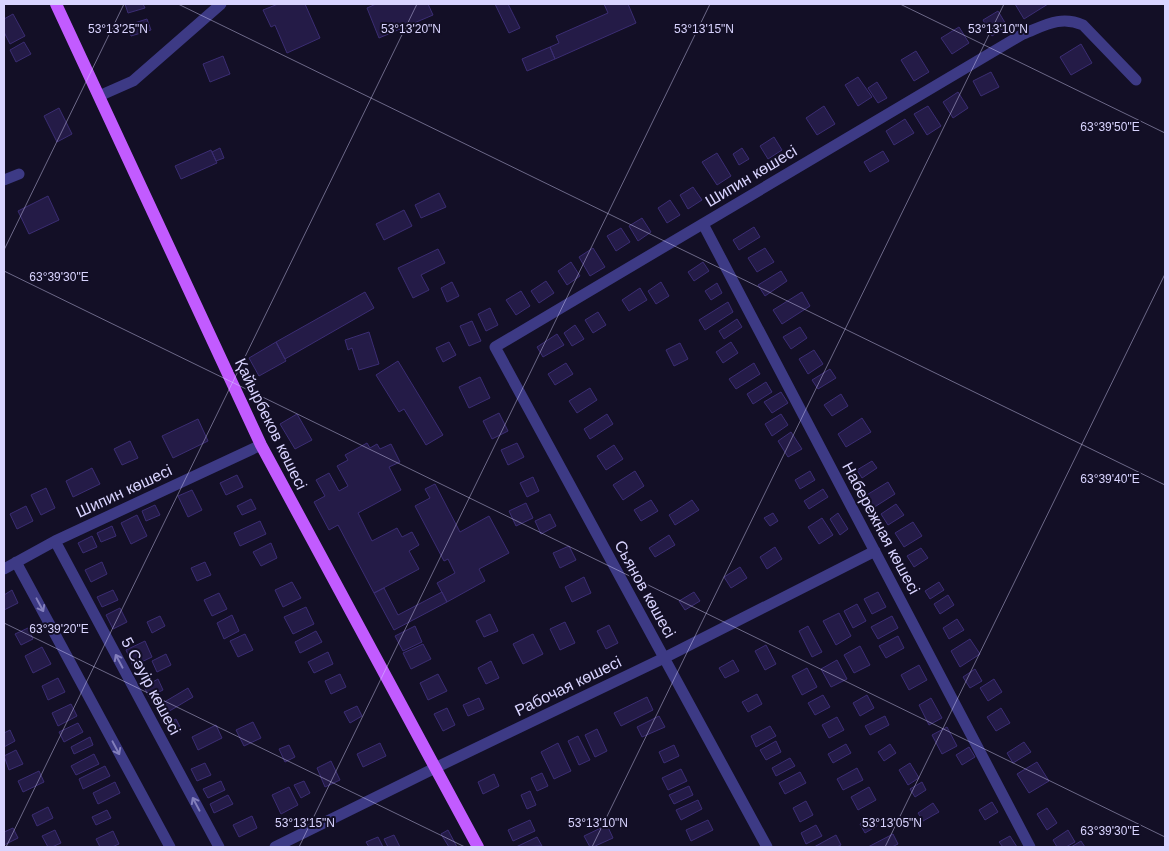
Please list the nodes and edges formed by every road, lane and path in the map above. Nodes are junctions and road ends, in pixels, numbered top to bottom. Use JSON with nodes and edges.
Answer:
{"nodes":[{"id":1,"x":56,"y":4,"type":"edge"},
{"id":2,"x":221,"y":4,"type":"edge"},
{"id":3,"x":1136,"y":80,"type":"dead end"},
{"id":4,"x":99,"y":96,"type":"junction"},
{"id":5,"x":19,"y":174,"type":"dead end"},
{"id":6,"x":4,"y":180,"type":"edge"},
{"id":7,"x":702,"y":224,"type":"junction"},
{"id":8,"x":495,"y":347,"type":"joint"},
{"id":9,"x":261,"y":445,"type":"junction"},
{"id":10,"x":55,"y":541,"type":"junction"},
{"id":11,"x":875,"y":551,"type":"junction"},
{"id":12,"x":16,"y":562,"type":"junction"},
{"id":13,"x":4,"y":569,"type":"edge"},
{"id":14,"x":664,"y":658,"type":"junction"},
{"id":15,"x":435,"y":768,"type":"junction"},
{"id":16,"x":170,"y":847,"type":"edge"},
{"id":17,"x":219,"y":847,"type":"edge"},
{"id":18,"x":275,"y":847,"type":"edge"},
{"id":19,"x":478,"y":847,"type":"edge"},
{"id":20,"x":767,"y":847,"type":"edge"},
{"id":21,"x":1030,"y":847,"type":"edge"}],
"edges":[{"from":1,"to":4,"type":"main road","name":"Қайырбеков көшесі"},
{"from":2,"to":4,"type":"street"},
{"from":3,"to":7,"type":"street","name":"Шипин көшесі"},
{"from":4,"to":9,"type":"main road","name":"Қайырбеков көшесі"},
{"from":5,"to":6,"type":"street"},
{"from":7,"to":8,"type":"street","name":"Шипин көшесі"},
{"from":7,"to":11,"type":"street","name":"Набережная көшесі"},
{"from":8,"to":14,"type":"street","name":"Сьянов көшесі"},
{"from":9,"to":10,"type":"street","name":"Шипин көшесі"},
{"from":9,"to":15,"type":"main road","name":"Қайырбеков көшесі"},
{"from":10,"to":12,"type":"street","name":"Шипин көшесі"},
{"from":17,"to":10,"type":"street","name":"5 Сәуір көшесі","one_way":true},
{"from":11,"to":14,"type":"street","name":"Рабочая көшесі"},
{"from":11,"to":21,"type":"street","name":"Набережная көшесі"},
{"from":12,"to":13,"type":"street","name":"Шипин көшесі"},
{"from":12,"to":16,"type":"street","one_way":true},
{"from":14,"to":15,"type":"street","name":"Рабочая көшесі"},
{"from":14,"to":20,"type":"street","name":"Сьянов көшесі"},
{"from":15,"to":18,"type":"street","name":"Рабочая көшесі"},
{"from":15,"to":19,"type":"main road","name":"Қайырбеков көшесі"}]}
